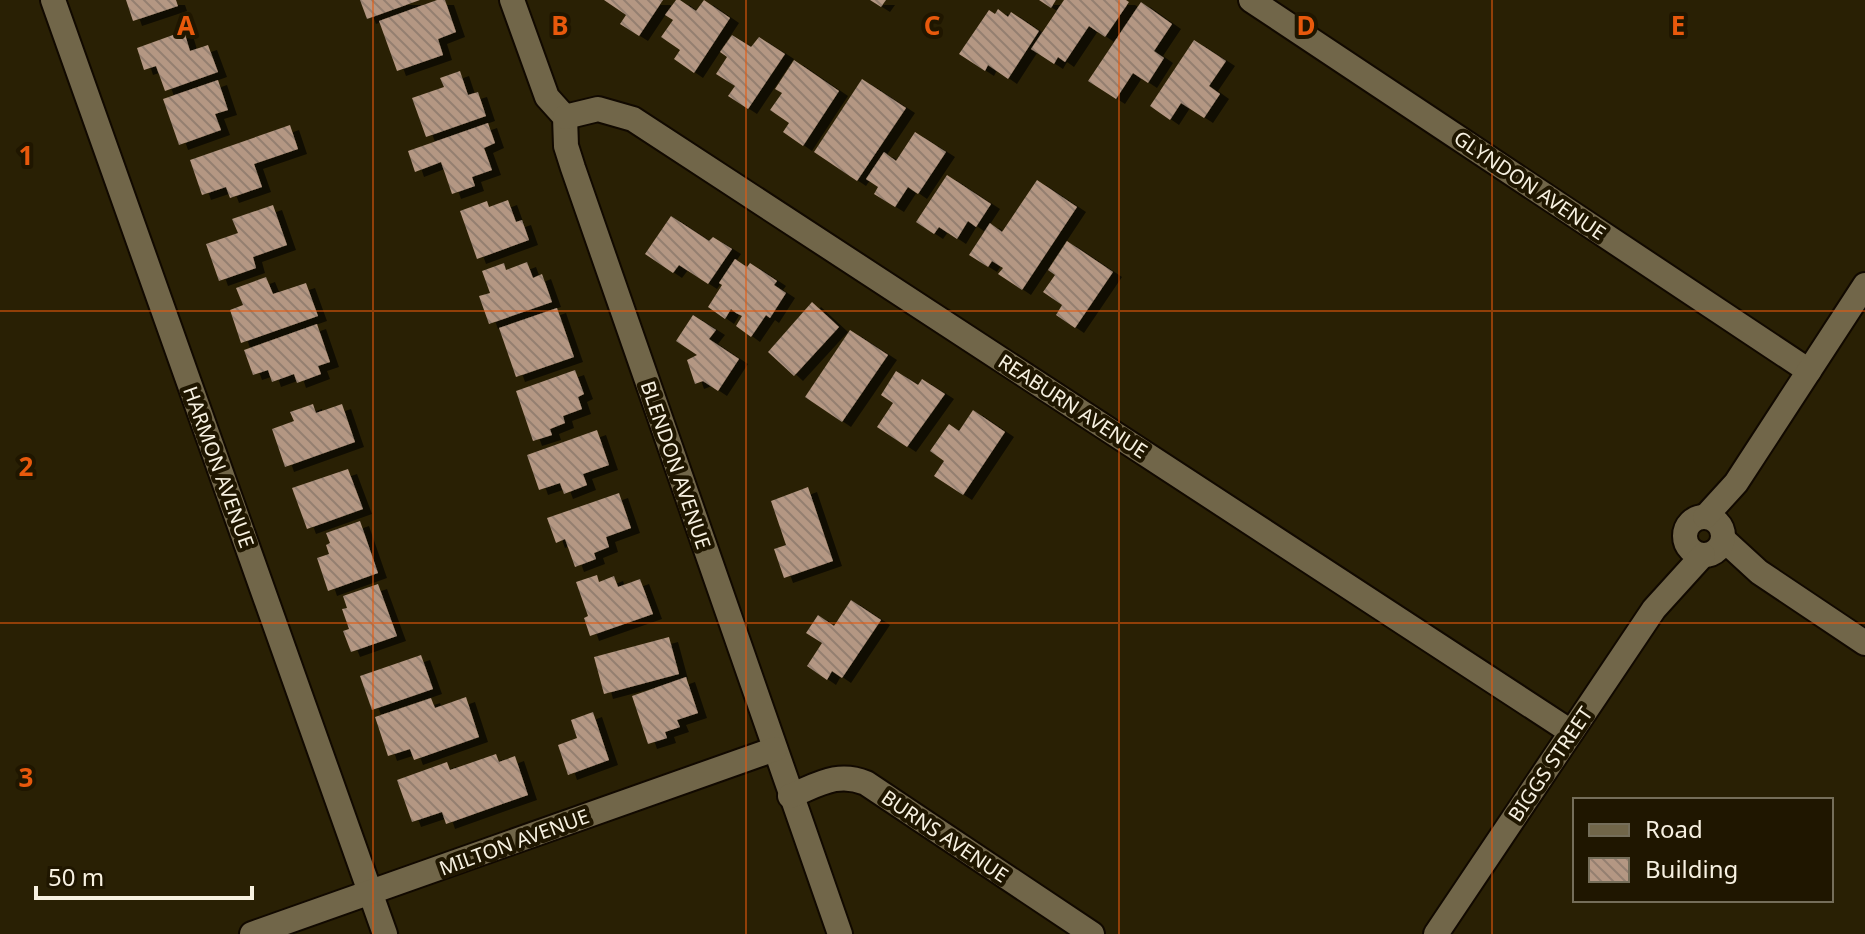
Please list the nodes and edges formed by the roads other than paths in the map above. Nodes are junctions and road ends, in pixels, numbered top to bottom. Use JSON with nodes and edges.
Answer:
{"nodes":[{"id":1,"x":53,"y":0,"type":"edge"},
{"id":2,"x":512,"y":0,"type":"edge"},
{"id":3,"x":1251,"y":0,"type":"edge"},
{"id":4,"x":565,"y":117,"type":"junction"},
{"id":5,"x":1865,"y":285,"type":"edge"},
{"id":6,"x":1809,"y":371,"type":"junction"},
{"id":7,"x":1709,"y":539,"type":"junction"},
{"id":8,"x":1865,"y":643,"type":"edge"},
{"id":9,"x":1571,"y":732,"type":"junction"},
{"id":10,"x":775,"y":749,"type":"junction"},
{"id":11,"x":790,"y":796,"type":"junction"},
{"id":12,"x":370,"y":893,"type":"junction"},
{"id":13,"x":252,"y":934,"type":"edge"},
{"id":14,"x":385,"y":934,"type":"edge"},
{"id":15,"x":840,"y":934,"type":"edge"},
{"id":16,"x":1092,"y":934,"type":"edge"},
{"id":17,"x":1436,"y":934,"type":"edge"}],
"edges":[{"from":1,"to":12,"type":"street","name":"HARMON AVENUE"},
{"from":2,"to":4,"type":"street","name":"BLENDON AVENUE"},
{"from":3,"to":6,"type":"street","name":"GLYNDON AVENUE"},
{"from":4,"to":9,"type":"street","name":"REABURN AVENUE"},
{"from":4,"to":10,"type":"street","name":"BLENDON AVENUE"},
{"from":5,"to":6,"type":"street","name":"BIGGS STREET"},
{"from":6,"to":7,"type":"street","name":"BIGGS STREET"},
{"from":7,"to":8,"type":"street"},
{"from":7,"to":9,"type":"street","name":"BIGGS STREET"},
{"from":9,"to":17,"type":"street","name":"BIGGS STREET"},
{"from":10,"to":11,"type":"street","name":"BLENDON AVENUE"},
{"from":10,"to":12,"type":"street","name":"MILTON AVENUE"},
{"from":11,"to":15,"type":"street","name":"BLENDON AVENUE"},
{"from":11,"to":16,"type":"street","name":"BURNS AVENUE"},
{"from":12,"to":13,"type":"street","name":"MILTON AVENUE"},
{"from":12,"to":14,"type":"street","name":"HARMON AVENUE"}]}
